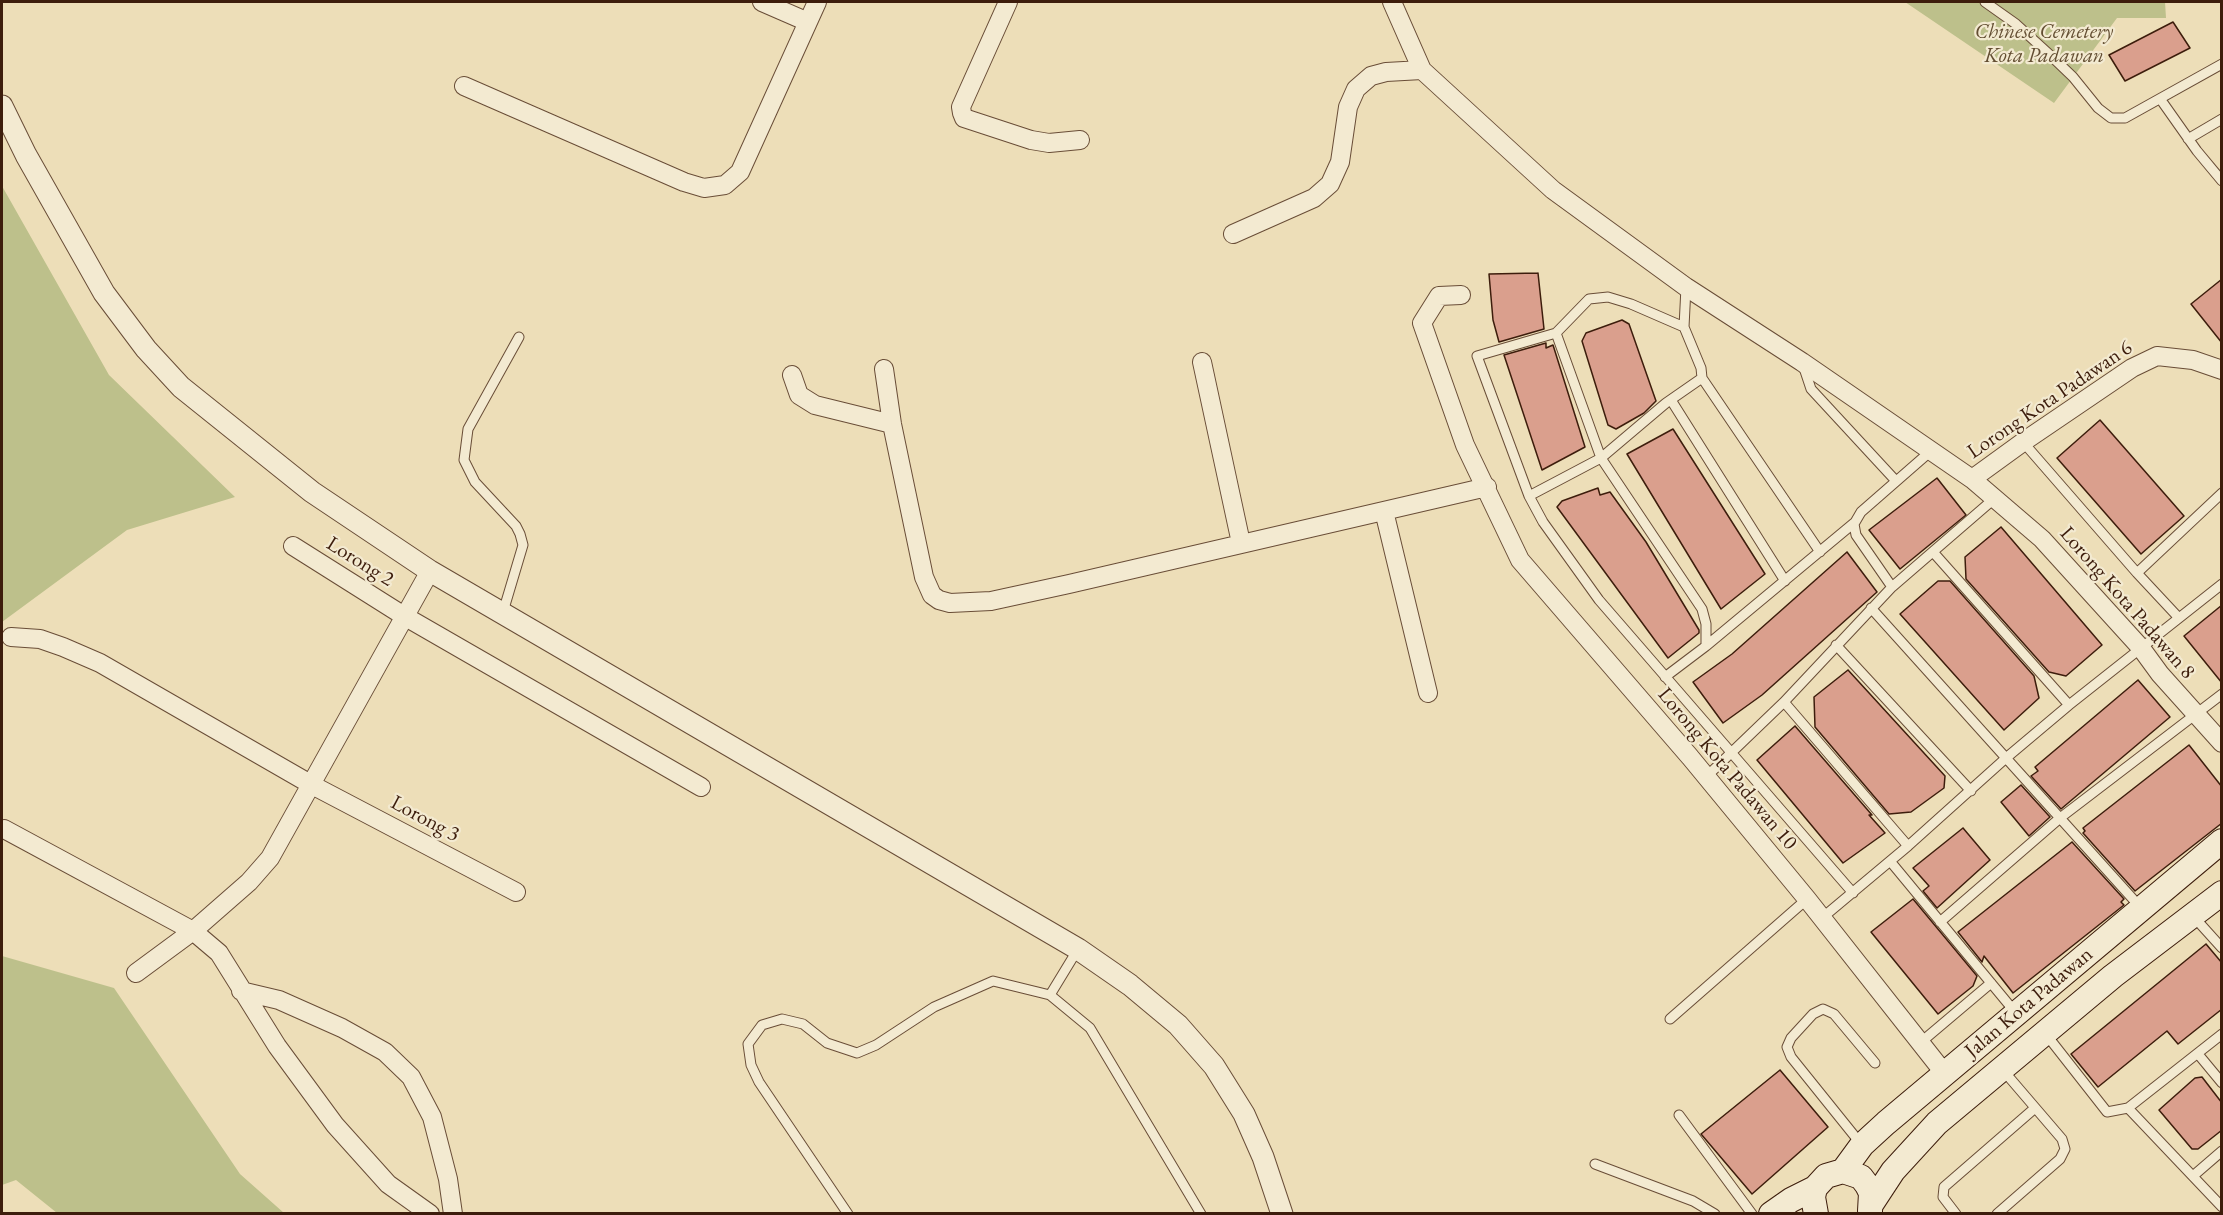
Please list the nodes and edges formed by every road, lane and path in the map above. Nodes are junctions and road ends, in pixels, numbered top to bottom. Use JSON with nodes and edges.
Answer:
{"nodes":[{"id":1,"x":762,"y":2,"type":"edge"},
{"id":2,"x":817,"y":2,"type":"edge"},
{"id":3,"x":1008,"y":2,"type":"edge"},
{"id":4,"x":1392,"y":2,"type":"edge"},
{"id":5,"x":1985,"y":2,"type":"edge"},
{"id":6,"x":808,"y":22,"type":"junction"},
{"id":7,"x":2222,"y":64,"type":"edge"},
{"id":8,"x":1422,"y":70,"type":"junction"},
{"id":9,"x":464,"y":86,"type":"dead end"},
{"id":10,"x":2161,"y":100,"type":"junction"},
{"id":11,"x":2,"y":106,"type":"edge"},
{"id":12,"x":2222,"y":119,"type":"edge"},
{"id":13,"x":2188,"y":139,"type":"junction"},
{"id":14,"x":1080,"y":140,"type":"dead end"},
{"id":15,"x":2222,"y":181,"type":"edge"},
{"id":16,"x":1233,"y":234,"type":"dead end"},
{"id":17,"x":1686,"y":287,"type":"junction"},
{"id":18,"x":1461,"y":294,"type":"dead end"},
{"id":19,"x":1684,"y":327,"type":"junction"},
{"id":20,"x":1556,"y":333,"type":"junction"},
{"id":21,"x":519,"y":337,"type":"dead end"},
{"id":22,"x":1202,"y":362,"type":"dead end"},
{"id":23,"x":1802,"y":362,"type":"junction"},
{"id":24,"x":884,"y":369,"type":"dead end"},
{"id":25,"x":2222,"y":370,"type":"edge"},
{"id":26,"x":792,"y":375,"type":"dead end"},
{"id":27,"x":1702,"y":378,"type":"junction"},
{"id":28,"x":1671,"y":400,"type":"junction"},
{"id":29,"x":892,"y":424,"type":"junction"},
{"id":30,"x":2023,"y":441,"type":"junction"},
{"id":31,"x":1932,"y":450,"type":"junction"},
{"id":32,"x":1601,"y":458,"type":"junction"},
{"id":33,"x":1972,"y":479,"type":"junction"},
{"id":34,"x":1896,"y":481,"type":"junction"},
{"id":35,"x":1487,"y":487,"type":"junction"},
{"id":36,"x":2222,"y":493,"type":"edge"},
{"id":37,"x":1529,"y":496,"type":"junction"},
{"id":38,"x":1995,"y":498,"type":"junction"},
{"id":39,"x":1384,"y":512,"type":"junction"},
{"id":40,"x":1854,"y":523,"type":"junction"},
{"id":41,"x":1241,"y":543,"type":"junction"},
{"id":42,"x":293,"y":546,"type":"dead end"},
{"id":43,"x":1820,"y":552,"type":"junction"},
{"id":44,"x":1933,"y":552,"type":"junction"},
{"id":45,"x":430,"y":571,"type":"junction"},
{"id":46,"x":2136,"y":573,"type":"junction"},
{"id":47,"x":1785,"y":581,"type":"junction"},
{"id":48,"x":2222,"y":584,"type":"edge"},
{"id":49,"x":1892,"y":587,"type":"junction"},
{"id":50,"x":1871,"y":608,"type":"junction"},
{"id":51,"x":503,"y":612,"type":"junction"},
{"id":52,"x":404,"y":616,"type":"junction"},
{"id":53,"x":2179,"y":618,"type":"junction"},
{"id":54,"x":10,"y":637,"type":"dead end"},
{"id":55,"x":1836,"y":645,"type":"junction"},
{"id":56,"x":1706,"y":646,"type":"junction"},
{"id":57,"x":2141,"y":648,"type":"junction"},
{"id":58,"x":1665,"y":677,"type":"junction"},
{"id":59,"x":1428,"y":693,"type":"dead end"},
{"id":60,"x":2222,"y":694,"type":"edge"},
{"id":61,"x":1784,"y":702,"type":"junction"},
{"id":62,"x":2069,"y":705,"type":"junction"},
{"id":63,"x":2195,"y":714,"type":"junction"},
{"id":64,"x":2222,"y":743,"type":"edge"},
{"id":65,"x":1732,"y":753,"type":"junction"},
{"id":66,"x":2006,"y":758,"type":"junction"},
{"id":67,"x":1706,"y":777,"type":"junction"},
{"id":68,"x":312,"y":785,"type":"junction"},
{"id":69,"x":701,"y":787,"type":"dead end"},
{"id":70,"x":1971,"y":790,"type":"junction"},
{"id":71,"x":2060,"y":818,"type":"junction"},
{"id":72,"x":4,"y":829,"type":"dead end"},
{"id":73,"x":2222,"y":841,"type":"edge"},
{"id":74,"x":1908,"y":846,"type":"junction"},
{"id":75,"x":1890,"y":861,"type":"junction"},
{"id":76,"x":516,"y":892,"type":"dead end"},
{"id":77,"x":1853,"y":893,"type":"junction"},
{"id":78,"x":2222,"y":893,"type":"edge"},
{"id":79,"x":1806,"y":899,"type":"junction"},
{"id":80,"x":2141,"y":908,"type":"junction"},
{"id":81,"x":2192,"y":915,"type":"junction"},
{"id":82,"x":1822,"y":918,"type":"junction"},
{"id":83,"x":1940,"y":922,"type":"junction"},
{"id":84,"x":194,"y":931,"type":"junction"},
{"id":85,"x":2222,"y":948,"type":"edge"},
{"id":86,"x":1078,"y":949,"type":"junction"},
{"id":87,"x":136,"y":973,"type":"dead end"},
{"id":88,"x":1991,"y":983,"type":"junction"},
{"id":89,"x":241,"y":991,"type":"junction"},
{"id":90,"x":1050,"y":995,"type":"junction"},
{"id":91,"x":2018,"y":1015,"type":"junction"},
{"id":92,"x":1670,"y":1019,"type":"dead end"},
{"id":93,"x":2045,"y":1033,"type":"junction"},
{"id":94,"x":2222,"y":1034,"type":"edge"},
{"id":95,"x":1920,"y":1042,"type":"junction"},
{"id":96,"x":2198,"y":1054,"type":"junction"},
{"id":97,"x":1875,"y":1063,"type":"dead end"},
{"id":98,"x":2001,"y":1067,"type":"junction"},
{"id":99,"x":1945,"y":1074,"type":"junction"},
{"id":100,"x":2222,"y":1083,"type":"edge"},
{"id":101,"x":2035,"y":1108,"type":"junction"},
{"id":102,"x":2128,"y":1108,"type":"junction"},
{"id":103,"x":1679,"y":1115,"type":"dead end"},
{"id":104,"x":1862,"y":1145,"type":"junction"},
{"id":105,"x":2222,"y":1151,"type":"edge"},
{"id":106,"x":1595,"y":1164,"type":"dead end"},
{"id":107,"x":1843,"y":1171,"type":"junction"},
{"id":108,"x":2193,"y":1176,"type":"junction"},
{"id":109,"x":1815,"y":1188,"type":"junction"},
{"id":110,"x":2222,"y":1207,"type":"edge"},
{"id":111,"x":1870,"y":1208,"type":"edge"},
{"id":112,"x":430,"y":1214,"type":"edge"},
{"id":113,"x":453,"y":1214,"type":"edge"},
{"id":114,"x":848,"y":1214,"type":"edge"},
{"id":115,"x":1201,"y":1214,"type":"edge"},
{"id":116,"x":1282,"y":1214,"type":"edge"},
{"id":117,"x":1715,"y":1214,"type":"edge"},
{"id":118,"x":1752,"y":1214,"type":"edge"},
{"id":119,"x":1771,"y":1214,"type":"edge"},
{"id":120,"x":1816,"y":1214,"type":"edge"},
{"id":121,"x":1956,"y":1214,"type":"edge"},
{"id":122,"x":1996,"y":1214,"type":"edge"}],
"edges":[{"from":1,"to":6,"type":"street"},
{"from":2,"to":6,"type":"street"},
{"from":3,"to":14,"type":"street"},
{"from":4,"to":8,"type":"street"},
{"from":5,"to":10,"type":"lane"},
{"from":6,"to":9,"type":"street"},
{"from":7,"to":10,"type":"lane"},
{"from":8,"to":16,"type":"street"},
{"from":8,"to":17,"type":"street","name":"Lorong Kota Padawan 8"},
{"from":10,"to":13,"type":"lane"},
{"from":11,"to":45,"type":"street"},
{"from":12,"to":13,"type":"lane"},
{"from":13,"to":15,"type":"lane"},
{"from":17,"to":19,"type":"lane"},
{"from":17,"to":23,"type":"street","name":"Lorong Kota Padawan 8"},
{"from":18,"to":35,"type":"street","name":"Lorong Kota Padawan 10"},
{"from":19,"to":20,"type":"lane"},
{"from":19,"to":27,"type":"lane"},
{"from":20,"to":32,"type":"lane"},
{"from":20,"to":37,"type":"lane"},
{"from":21,"to":51,"type":"lane"},
{"from":22,"to":41,"type":"street"},
{"from":23,"to":31,"type":"street","name":"Lorong Kota Padawan 8"},
{"from":23,"to":34,"type":"lane"},
{"from":24,"to":29,"type":"street"},
{"from":25,"to":30,"type":"street","name":"Lorong Kota Padawan 6"},
{"from":26,"to":29,"type":"street"},
{"from":27,"to":28,"type":"lane"},
{"from":27,"to":43,"type":"lane"},
{"from":28,"to":32,"type":"lane"},
{"from":28,"to":47,"type":"lane"},
{"from":29,"to":41,"type":"street"},
{"from":30,"to":33,"type":"street","name":"Lorong Kota Padawan 6"},
{"from":30,"to":46,"type":"lane"},
{"from":31,"to":33,"type":"street","name":"Lorong Kota Padawan 8"},
{"from":31,"to":34,"type":"lane"},
{"from":32,"to":37,"type":"lane"},
{"from":32,"to":56,"type":"lane"},
{"from":33,"to":38,"type":"street","name":"Lorong Kota Padawan 8"},
{"from":34,"to":40,"type":"lane"},
{"from":35,"to":39,"type":"street"},
{"from":35,"to":67,"type":"street","name":"Lorong Kota Padawan 10"},
{"from":36,"to":46,"type":"lane"},
{"from":37,"to":58,"type":"lane"},
{"from":38,"to":44,"type":"lane"},
{"from":38,"to":57,"type":"street","name":"Lorong Kota Padawan 8"},
{"from":39,"to":41,"type":"street"},
{"from":39,"to":59,"type":"street"},
{"from":40,"to":43,"type":"lane"},
{"from":40,"to":49,"type":"lane"},
{"from":42,"to":52,"type":"street","name":"Lorong 2"},
{"from":43,"to":47,"type":"lane"},
{"from":44,"to":49,"type":"lane"},
{"from":44,"to":62,"type":"lane"},
{"from":45,"to":51,"type":"street"},
{"from":45,"to":52,"type":"street"},
{"from":46,"to":53,"type":"lane"},
{"from":47,"to":56,"type":"lane"},
{"from":48,"to":53,"type":"lane"},
{"from":49,"to":50,"type":"lane"},
{"from":50,"to":55,"type":"lane"},
{"from":50,"to":66,"type":"lane"},
{"from":51,"to":86,"type":"street"},
{"from":52,"to":68,"type":"street"},
{"from":52,"to":69,"type":"street","name":"Lorong 2"},
{"from":53,"to":57,"type":"lane"},
{"from":54,"to":68,"type":"street","name":"Lorong 3"},
{"from":55,"to":61,"type":"lane"},
{"from":55,"to":70,"type":"lane"},
{"from":56,"to":58,"type":"lane"},
{"from":57,"to":62,"type":"lane"},
{"from":57,"to":63,"type":"street","name":"Lorong Kota Padawan 8"},
{"from":58,"to":65,"type":"lane"},
{"from":60,"to":63,"type":"lane"},
{"from":61,"to":65,"type":"lane"},
{"from":61,"to":74,"type":"lane"},
{"from":62,"to":66,"type":"lane"},
{"from":63,"to":64,"type":"street","name":"Lorong Kota Padawan 8"},
{"from":63,"to":71,"type":"lane"},
{"from":65,"to":67,"type":"lane"},
{"from":65,"to":77,"type":"lane"},
{"from":66,"to":70,"type":"lane"},
{"from":66,"to":71,"type":"lane"},
{"from":67,"to":79,"type":"street","name":"Lorong Kota Padawan 10"},
{"from":68,"to":76,"type":"street","name":"Lorong 3"},
{"from":68,"to":84,"type":"street"},
{"from":70,"to":74,"type":"lane"},
{"from":71,"to":80,"type":"lane"},
{"from":71,"to":83,"type":"lane"},
{"from":72,"to":84,"type":"street"},
{"from":73,"to":80,"type":"main road","name":"Jalan Kota Padawan"},
{"from":74,"to":75,"type":"lane"},
{"from":75,"to":77,"type":"lane"},
{"from":75,"to":83,"type":"lane"},
{"from":77,"to":82,"type":"lane"},
{"from":78,"to":81,"type":"main road","name":"Jalan Kota Padawan"},
{"from":79,"to":82,"type":"street","name":"Lorong Kota Padawan 10"},
{"from":79,"to":92,"type":"lane"},
{"from":80,"to":91,"type":"main road","name":"Jalan Kota Padawan"},
{"from":81,"to":85,"type":"lane"},
{"from":81,"to":93,"type":"main road","name":"Jalan Kota Padawan"},
{"from":82,"to":95,"type":"street","name":"Lorong Kota Padawan 10"},
{"from":83,"to":88,"type":"lane"},
{"from":84,"to":87,"type":"street"},
{"from":84,"to":89,"type":"street"},
{"from":86,"to":90,"type":"lane"},
{"from":86,"to":116,"type":"street"},
{"from":88,"to":91,"type":"lane"},
{"from":88,"to":95,"type":"lane"},
{"from":89,"to":112,"type":"street"},
{"from":89,"to":113,"type":"street"},
{"from":90,"to":114,"type":"lane"},
{"from":90,"to":115,"type":"lane"},
{"from":91,"to":99,"type":"main road","name":"Jalan Kota Padawan"},
{"from":93,"to":98,"type":"main road","name":"Jalan Kota Padawan"},
{"from":93,"to":102,"type":"lane"},
{"from":94,"to":96,"type":"lane"},
{"from":95,"to":99,"type":"street","name":"Lorong Kota Padawan 10"},
{"from":96,"to":100,"type":"lane"},
{"from":96,"to":102,"type":"lane"},
{"from":97,"to":104,"type":"lane"},
{"from":98,"to":101,"type":"lane"},
{"from":98,"to":111,"type":"main road","name":"Jalan Kota Padawan"},
{"from":99,"to":104,"type":"main road","name":"Jalan Kota Padawan"},
{"from":101,"to":121,"type":"lane"},
{"from":101,"to":122,"type":"lane"},
{"from":102,"to":108,"type":"lane"},
{"from":103,"to":118,"type":"lane"},
{"from":104,"to":107,"type":"main road","name":"Jalan Kota Padawan"},
{"from":105,"to":108,"type":"lane"},
{"from":106,"to":117,"type":"lane"},
{"from":107,"to":109,"type":"main road"},
{"from":107,"to":111,"type":"main road"},
{"from":108,"to":110,"type":"lane"},
{"from":109,"to":119,"type":"main road"},
{"from":109,"to":120,"type":"main road"}]}
